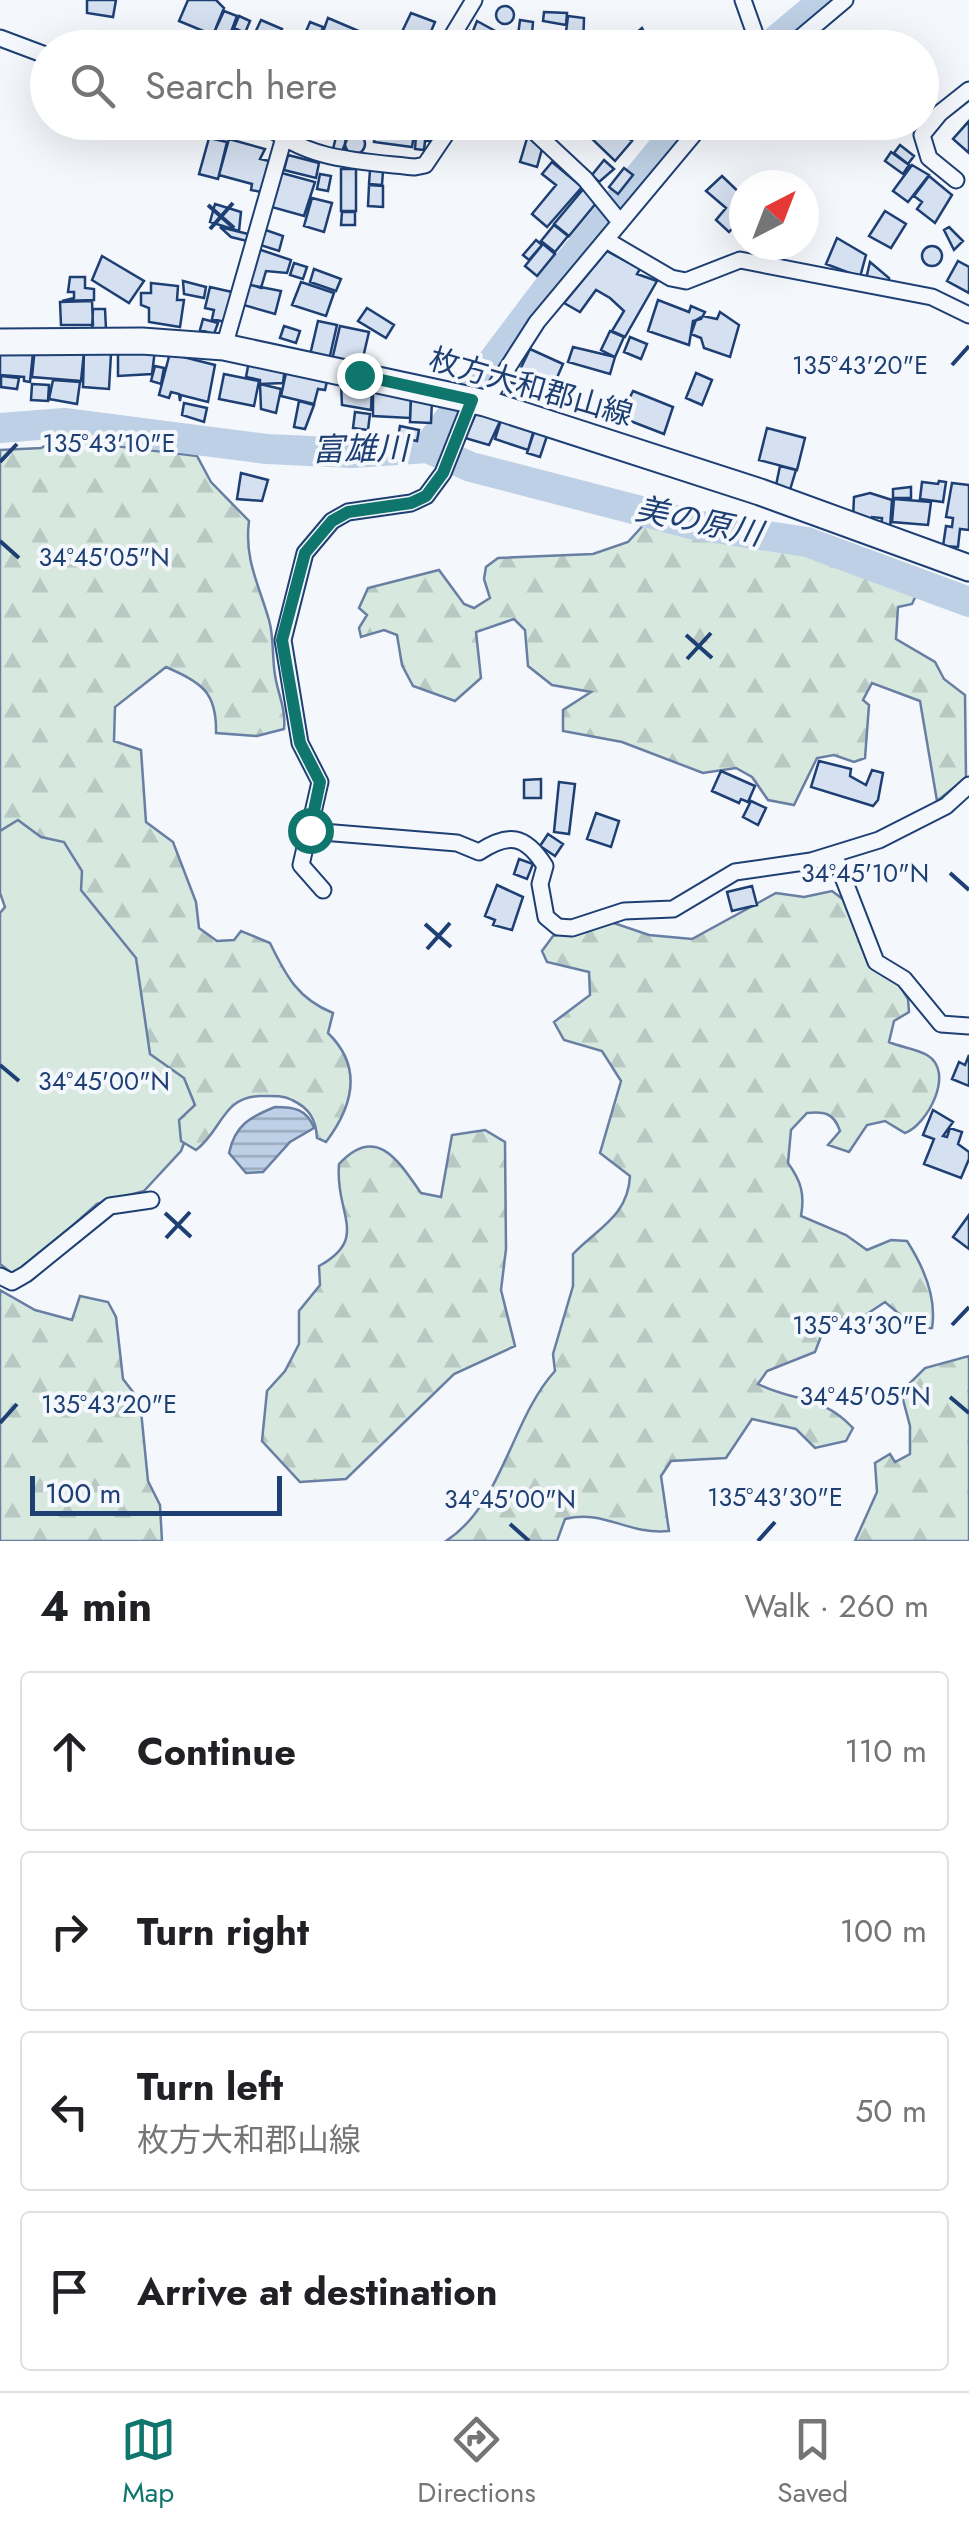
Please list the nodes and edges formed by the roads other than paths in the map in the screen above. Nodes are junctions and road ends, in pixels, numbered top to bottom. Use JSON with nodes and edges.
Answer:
{"nodes":[{"id":1,"x":474,"y":0,"type":"edge"},
{"id":2,"x":742,"y":0,"type":"edge"},
{"id":3,"x":845,"y":0,"type":"edge"},
{"id":4,"x":456,"y":30,"type":"edge"},
{"id":5,"x":753,"y":30,"type":"edge"},
{"id":6,"x":809,"y":30,"type":"edge"},
{"id":7,"x":0,"y":38,"type":"edge"},
{"id":8,"x":30,"y":49,"type":"edge"},
{"id":9,"x":969,"y":90,"type":"edge"},
{"id":10,"x":939,"y":114,"type":"edge"},
{"id":11,"x":442,"y":140,"type":"edge"},
{"id":12,"x":543,"y":140,"type":"edge"},
{"id":13,"x":689,"y":140,"type":"edge"},
{"id":14,"x":924,"y":140,"type":"edge"},
{"id":15,"x":283,"y":141,"type":"joint"},
{"id":16,"x":956,"y":180,"type":"dead end"},
{"id":17,"x":620,"y":222,"type":"junction"},
{"id":18,"x":606,"y":240,"type":"junction"},
{"id":19,"x":969,"y":315,"type":"edge"},
{"id":20,"x":0,"y":342,"type":"edge"},
{"id":21,"x":224,"y":347,"type":"junction"},
{"id":22,"x":478,"y":402,"type":"junction"},
{"id":23,"x":969,"y":568,"type":"edge"},
{"id":24,"x":969,"y":785,"type":"edge"},
{"id":25,"x":310,"y":830,"type":"junction"},
{"id":26,"x":834,"y":854,"type":"junction"},
{"id":27,"x":323,"y":890,"type":"dead end"},
{"id":28,"x":969,"y":1026,"type":"edge"},
{"id":29,"x":151,"y":1200,"type":"dead end"},
{"id":30,"x":0,"y":1276,"type":"edge"}],
"edges":[{"from":1,"to":4,"type":"street"},
{"from":2,"to":5,"type":"street"},
{"from":3,"to":6,"type":"street"},
{"from":7,"to":8,"type":"street"},
{"from":9,"to":10,"type":"street"},
{"from":11,"to":15,"type":"street"},
{"from":12,"to":17,"type":"street"},
{"from":13,"to":17,"type":"street"},
{"from":14,"to":16,"type":"street"},
{"from":15,"to":21,"type":"street"},
{"from":17,"to":18,"type":"street"},
{"from":18,"to":19,"type":"street"},
{"from":18,"to":22,"type":"street"},
{"from":20,"to":21,"type":"main road","name":"枚方大和郡山線"},
{"from":21,"to":22,"type":"main road","name":"枚方大和郡山線"},
{"from":22,"to":23,"type":"main road","name":"枚方大和郡山線"},
{"from":22,"to":25,"type":"street"},
{"from":24,"to":26,"type":"street"},
{"from":25,"to":26,"type":"street"},
{"from":25,"to":27,"type":"street"},
{"from":26,"to":28,"type":"street"},
{"from":29,"to":30,"type":"street"}]}
